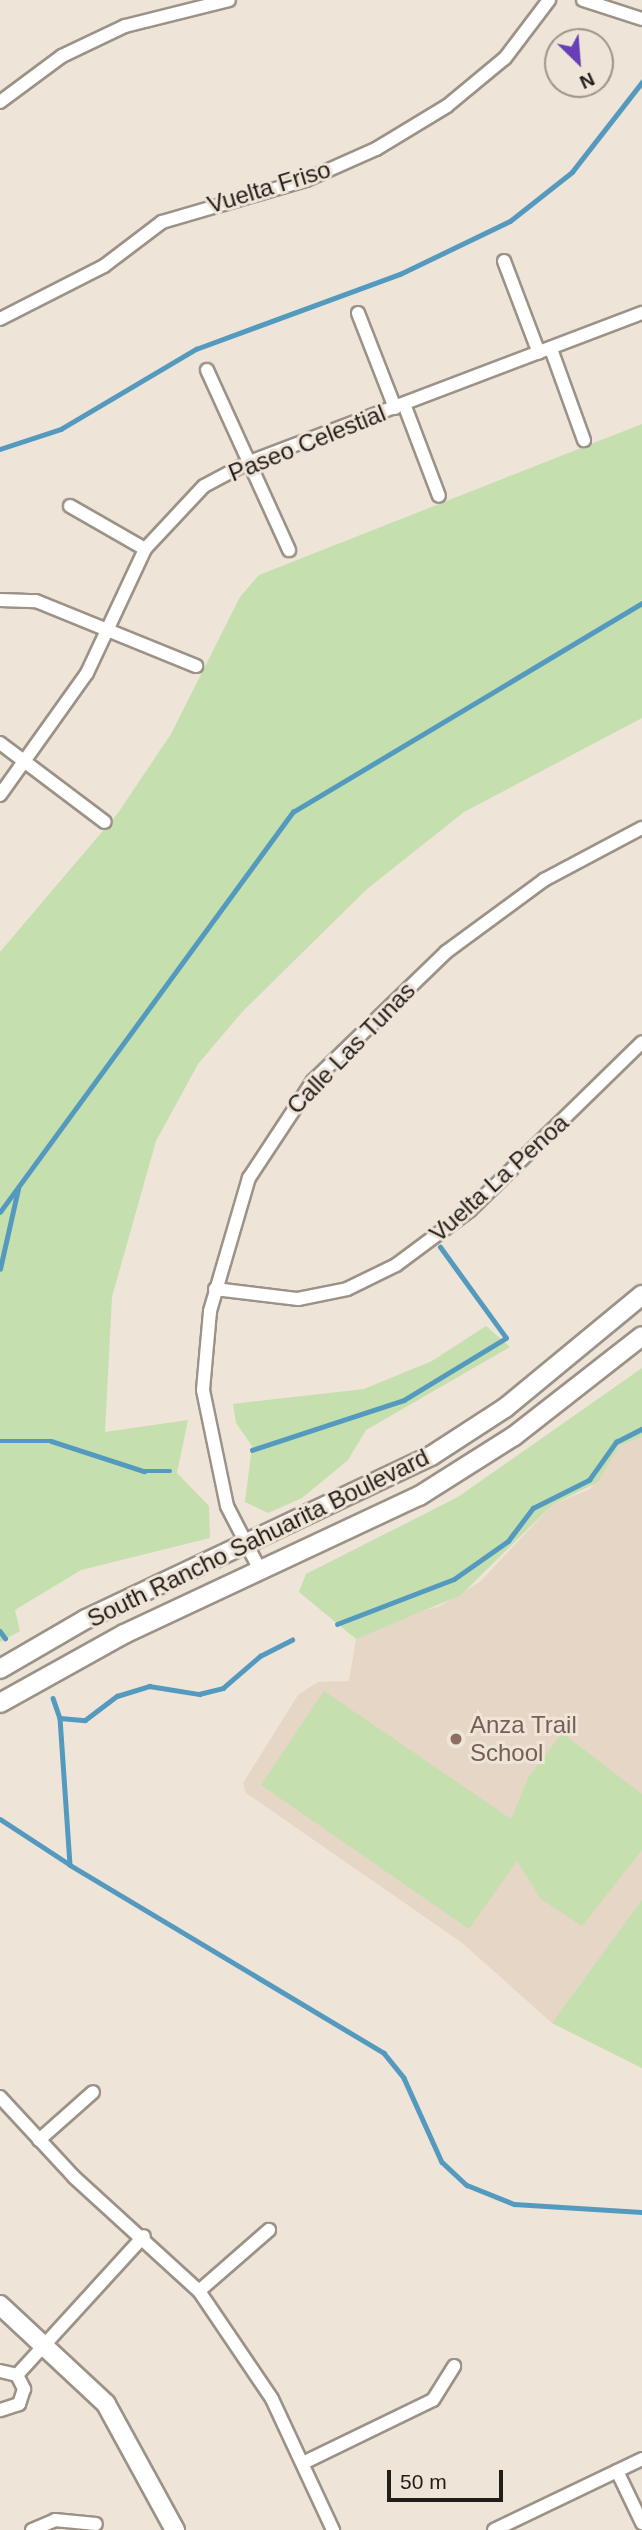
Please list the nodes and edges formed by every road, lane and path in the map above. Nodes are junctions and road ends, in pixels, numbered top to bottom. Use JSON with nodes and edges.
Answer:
{"nodes":[{"id":1,"x":229,"y":0,"type":"edge"},
{"id":2,"x":549,"y":0,"type":"edge"},
{"id":3,"x":583,"y":0,"type":"edge"},
{"id":4,"x":642,"y":19,"type":"edge"},
{"id":5,"x":0,"y":102,"type":"edge"},
{"id":6,"x":504,"y":261,"type":"dead end"},
{"id":7,"x":358,"y":313,"type":"dead end"},
{"id":8,"x":642,"y":313,"type":"edge"},
{"id":9,"x":0,"y":319,"type":"edge"},
{"id":10,"x":545,"y":351,"type":"junction"},
{"id":11,"x":207,"y":370,"type":"dead end"},
{"id":12,"x":399,"y":406,"type":"junction"},
{"id":13,"x":584,"y":440,"type":"dead end"},
{"id":14,"x":247,"y":463,"type":"junction"},
{"id":15,"x":439,"y":496,"type":"dead end"},
{"id":16,"x":70,"y":506,"type":"dead end"},
{"id":17,"x":145,"y":549,"type":"junction"},
{"id":18,"x":289,"y":550,"type":"dead end"},
{"id":19,"x":0,"y":600,"type":"edge"},
{"id":20,"x":109,"y":627,"type":"junction"},
{"id":21,"x":195,"y":666,"type":"dead end"},
{"id":22,"x":0,"y":743,"type":"edge"},
{"id":23,"x":27,"y":763,"type":"junction"},
{"id":24,"x":0,"y":795,"type":"edge"},
{"id":25,"x":105,"y":822,"type":"dead end"},
{"id":26,"x":642,"y":828,"type":"edge"},
{"id":27,"x":642,"y":1042,"type":"edge"},
{"id":28,"x":215,"y":1290,"type":"junction"},
{"id":29,"x":642,"y":1295,"type":"edge"},
{"id":30,"x":642,"y":1336,"type":"edge"},
{"id":31,"x":246,"y":1547,"type":"junction"},
{"id":32,"x":261,"y":1572,"type":"junction"},
{"id":33,"x":0,"y":1669,"type":"edge"},
{"id":34,"x":0,"y":1703,"type":"edge"},
{"id":35,"x":93,"y":2092,"type":"dead end"},
{"id":36,"x":0,"y":2097,"type":"edge"},
{"id":37,"x":38,"y":2140,"type":"junction"},
{"id":38,"x":269,"y":2230,"type":"dead end"},
{"id":39,"x":144,"y":2236,"type":"junction"},
{"id":40,"x":199,"y":2291,"type":"junction"},
{"id":41,"x":0,"y":2305,"type":"edge"},
{"id":42,"x":46,"y":2342,"type":"junction"},
{"id":43,"x":454,"y":2366,"type":"dead end"},
{"id":44,"x":0,"y":2371,"type":"edge"},
{"id":45,"x":17,"y":2375,"type":"junction"},
{"id":46,"x":0,"y":2410,"type":"edge"},
{"id":47,"x":642,"y":2459,"type":"edge"},
{"id":48,"x":303,"y":2463,"type":"junction"},
{"id":49,"x":618,"y":2471,"type":"junction"},
{"id":50,"x":642,"y":2523,"type":"edge"},
{"id":51,"x":96,"y":2524,"type":"dead end"},
{"id":52,"x":32,"y":2530,"type":"edge"},
{"id":53,"x":175,"y":2530,"type":"edge"},
{"id":54,"x":333,"y":2530,"type":"edge"},
{"id":55,"x":494,"y":2530,"type":"edge"}],
"edges":[{"from":1,"to":5,"type":"street"},
{"from":2,"to":9,"type":"street","name":"Vuelta Friso"},
{"from":3,"to":4,"type":"street"},
{"from":6,"to":10,"type":"street"},
{"from":7,"to":12,"type":"street"},
{"from":8,"to":10,"type":"street","name":"Paseo Celestial"},
{"from":10,"to":12,"type":"street","name":"Paseo Celestial"},
{"from":10,"to":13,"type":"street"},
{"from":11,"to":14,"type":"street"},
{"from":12,"to":14,"type":"street","name":"Paseo Celestial"},
{"from":12,"to":15,"type":"street"},
{"from":14,"to":17,"type":"street","name":"Paseo Celestial"},
{"from":14,"to":18,"type":"street"},
{"from":16,"to":17,"type":"street"},
{"from":17,"to":20,"type":"street","name":"Paseo Celestial"},
{"from":19,"to":20,"type":"street"},
{"from":20,"to":21,"type":"street"},
{"from":20,"to":23,"type":"street","name":"Paseo Celestial"},
{"from":22,"to":23,"type":"street"},
{"from":23,"to":24,"type":"street","name":"Paseo Celestial"},
{"from":23,"to":25,"type":"street"},
{"from":26,"to":28,"type":"street","name":"Calle Las Tunas"},
{"from":27,"to":28,"type":"street","name":"Vuelta La Penoa"},
{"from":28,"to":31,"type":"street","name":"Calle Las Tunas"},
{"from":29,"to":31,"type":"street","name":"South Rancho Sahuarita Boulevard"},
{"from":30,"to":32,"type":"street","name":"South Rancho Sahuarita Boulevard"},
{"from":31,"to":32,"type":"street","name":"Calle Las Tunas"},
{"from":31,"to":33,"type":"street","name":"South Rancho Sahuarita Boulevard"},
{"from":32,"to":34,"type":"street","name":"South Rancho Sahuarita Boulevard"},
{"from":35,"to":37,"type":"street"},
{"from":36,"to":37,"type":"street"},
{"from":37,"to":39,"type":"street"},
{"from":38,"to":40,"type":"street"},
{"from":39,"to":40,"type":"street"},
{"from":39,"to":42,"type":"street"},
{"from":40,"to":48,"type":"street"},
{"from":41,"to":42,"type":"street"},
{"from":42,"to":45,"type":"street"},
{"from":42,"to":53,"type":"street"},
{"from":43,"to":48,"type":"street"},
{"from":44,"to":45,"type":"street"},
{"from":45,"to":46,"type":"street"},
{"from":47,"to":49,"type":"street"},
{"from":48,"to":54,"type":"street"},
{"from":49,"to":50,"type":"street"},
{"from":49,"to":55,"type":"street"},
{"from":51,"to":52,"type":"street"}]}
